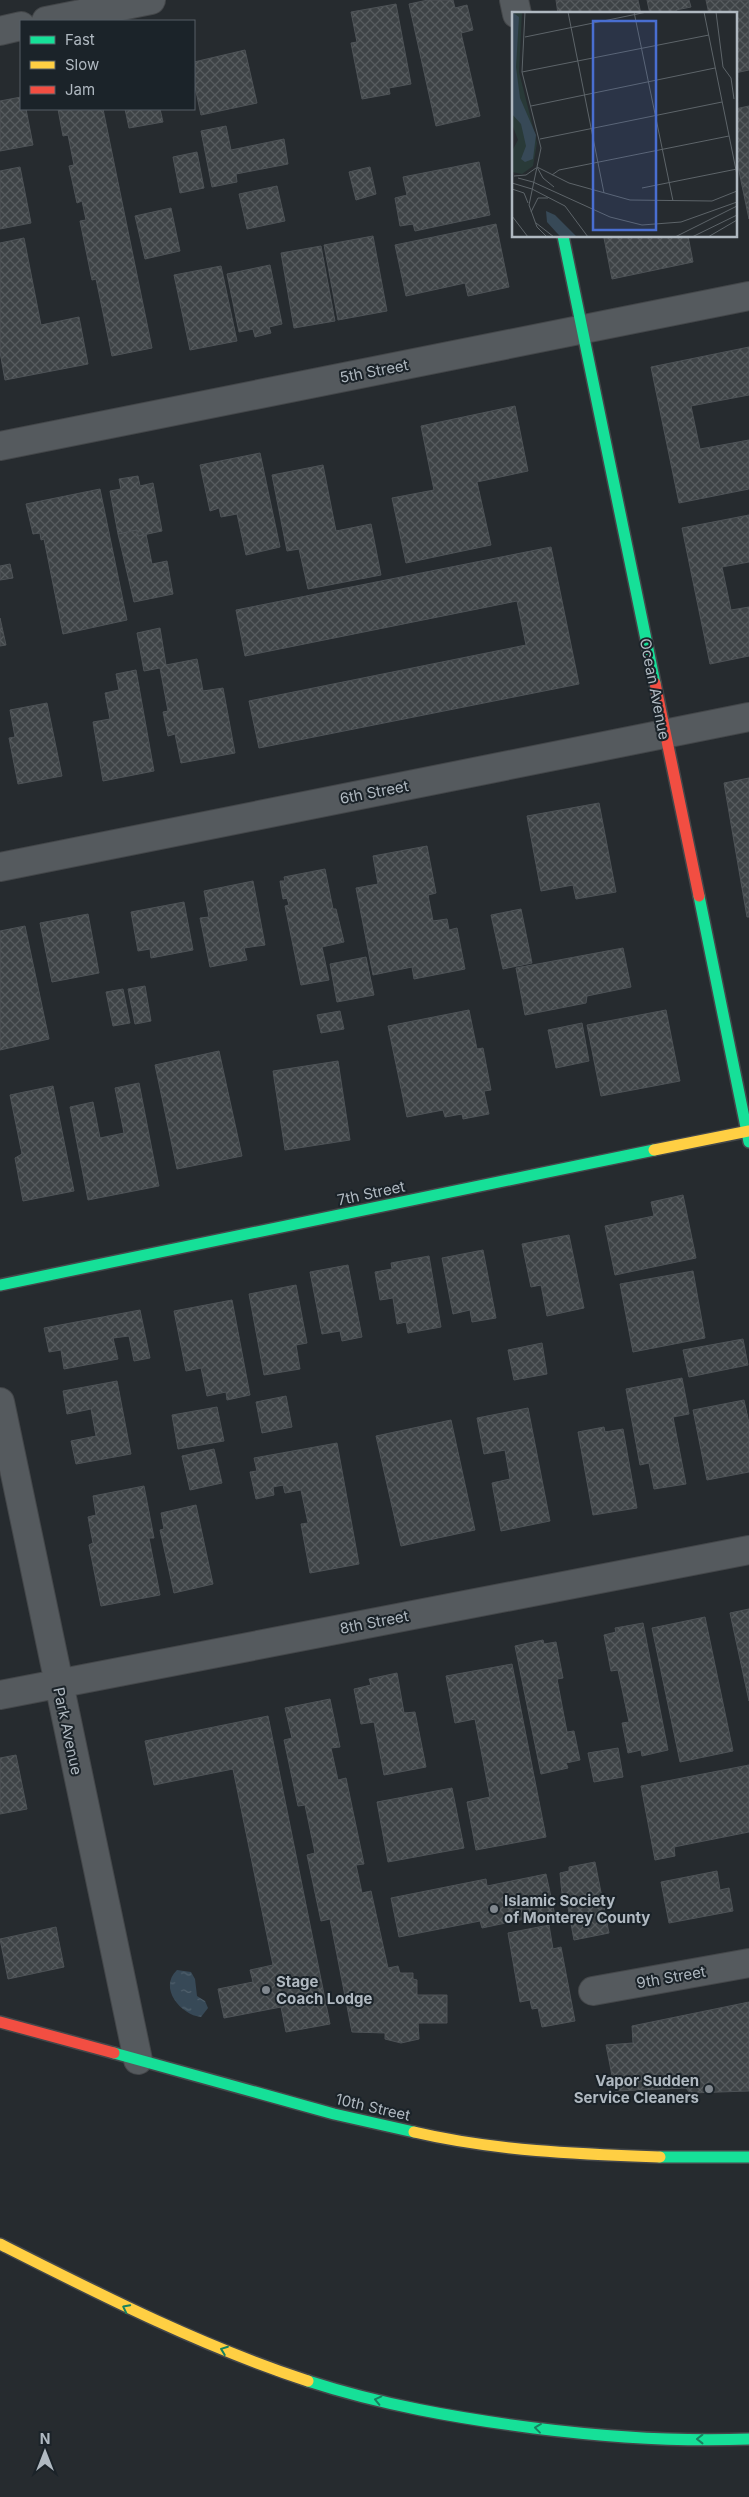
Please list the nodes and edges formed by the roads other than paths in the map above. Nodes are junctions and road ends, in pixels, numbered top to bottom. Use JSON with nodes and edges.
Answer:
{"nodes":[{"id":1,"x":151,"y":0,"type":"edge"},
{"id":2,"x":51,"y":20,"type":"edge"},
{"id":3,"x":20,"y":26,"type":"edge"},
{"id":4,"x":0,"y":31,"type":"edge"},
{"id":5,"x":563,"y":238,"type":"edge"},
{"id":6,"x":749,"y":296,"type":"edge"},
{"id":7,"x":582,"y":329,"type":"junction"},
{"id":8,"x":0,"y":446,"type":"edge"},
{"id":9,"x":749,"y":717,"type":"edge"},
{"id":10,"x":664,"y":734,"type":"junction"},
{"id":11,"x":0,"y":867,"type":"edge"},
{"id":12,"x":748,"y":1135,"type":"edge"},
{"id":13,"x":0,"y":1286,"type":"edge"},
{"id":14,"x":0,"y":1402,"type":"edge"},
{"id":15,"x":749,"y":1550,"type":"edge"},
{"id":16,"x":58,"y":1684,"type":"junction"},
{"id":17,"x":0,"y":1695,"type":"edge"},
{"id":18,"x":749,"y":1962,"type":"edge"},
{"id":19,"x":592,"y":1991,"type":"dead end"},
{"id":20,"x":0,"y":2022,"type":"edge"},
{"id":21,"x":138,"y":2060,"type":"junction"},
{"id":22,"x":749,"y":2157,"type":"edge"},
{"id":23,"x":0,"y":2244,"type":"edge"},
{"id":24,"x":749,"y":2439,"type":"edge"}],
"edges":[{"from":1,"to":2,"type":"street"},
{"from":3,"to":4,"type":"street"},
{"from":5,"to":7,"type":"main road","name":"Ocean Avenue"},
{"from":6,"to":7,"type":"street","name":"5th Street"},
{"from":7,"to":8,"type":"street","name":"5th Street"},
{"from":7,"to":10,"type":"main road","name":"Ocean Avenue"},
{"from":9,"to":10,"type":"street","name":"6th Street"},
{"from":10,"to":11,"type":"street","name":"6th Street"},
{"from":10,"to":12,"type":"main road","name":"Ocean Avenue"},
{"from":12,"to":13,"type":"main road","name":"7th Street"},
{"from":14,"to":16,"type":"street","name":"Park Avenue"},
{"from":15,"to":16,"type":"street","name":"8th Street"},
{"from":16,"to":17,"type":"street","name":"8th Street"},
{"from":16,"to":21,"type":"street","name":"Park Avenue"},
{"from":18,"to":19,"type":"street","name":"9th Street"},
{"from":20,"to":21,"type":"main road","name":"10th Street"},
{"from":21,"to":22,"type":"main road","name":"10th Street"},
{"from":24,"to":23,"type":"main road","one_way":true}]}
